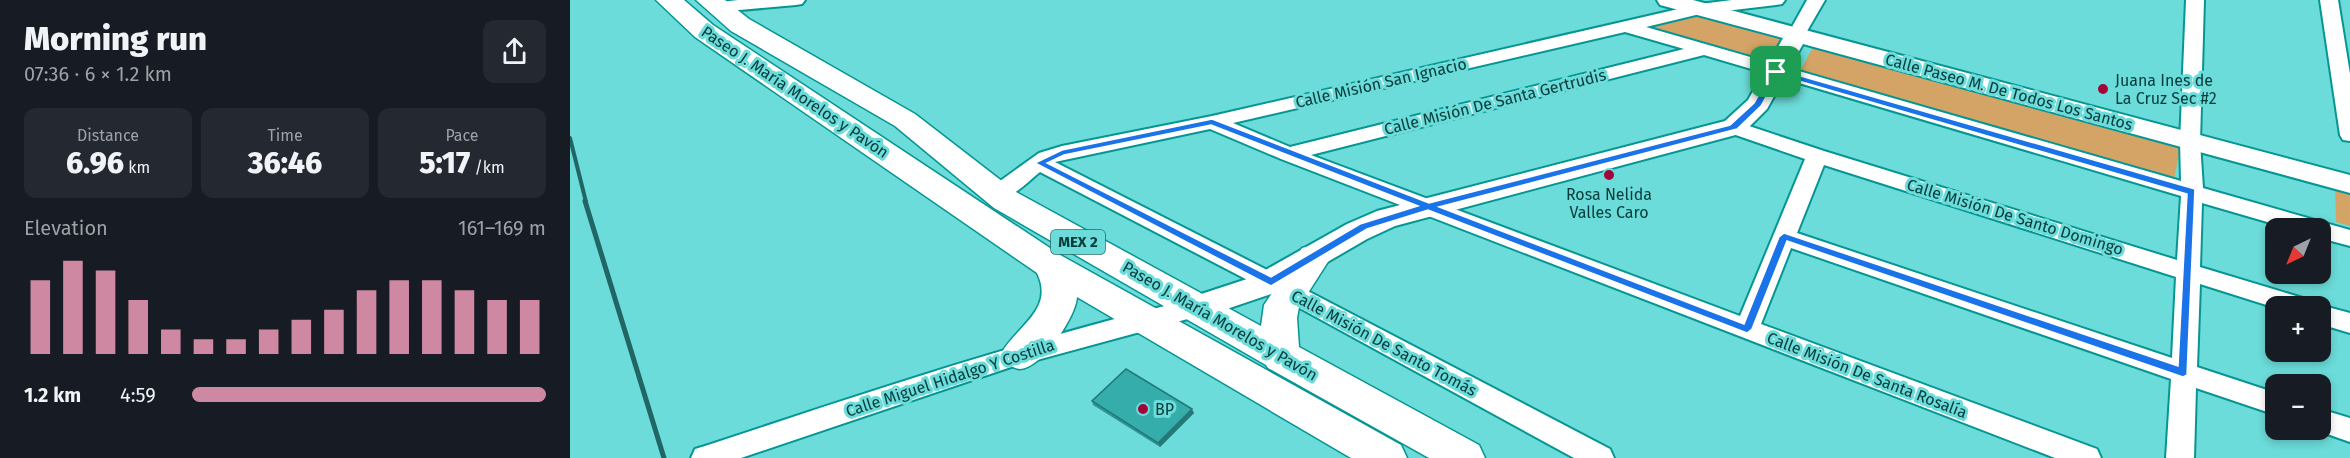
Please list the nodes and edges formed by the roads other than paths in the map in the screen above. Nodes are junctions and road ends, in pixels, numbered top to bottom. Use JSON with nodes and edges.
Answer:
{"nodes":[{"id":1,"x":669,"y":0,"type":"edge"},
{"id":2,"x":796,"y":0,"type":"edge"},
{"id":3,"x":1668,"y":0,"type":"edge"},
{"id":4,"x":1776,"y":0,"type":"edge"},
{"id":5,"x":1816,"y":0,"type":"edge"},
{"id":6,"x":2195,"y":0,"type":"edge"},
{"id":7,"x":2329,"y":0,"type":"edge"},
{"id":8,"x":1700,"y":9,"type":"junction"},
{"id":9,"x":722,"y":11,"type":"edge"},
{"id":10,"x":1628,"y":27,"type":"junction"},
{"id":11,"x":1797,"y":34,"type":"junction"},
{"id":12,"x":1703,"y":50,"type":"junction"},
{"id":13,"x":2345,"y":67,"type":"edge"},
{"id":14,"x":1776,"y":72,"type":"junction"},
{"id":15,"x":1212,"y":122,"type":"junction"},
{"id":16,"x":1734,"y":127,"type":"junction"},
{"id":17,"x":2350,"y":135,"type":"edge"},
{"id":18,"x":2190,"y":142,"type":"junction"},
{"id":19,"x":1288,"y":153,"type":"junction"},
{"id":20,"x":1817,"y":156,"type":"junction"},
{"id":21,"x":1039,"y":163,"type":"junction"},
{"id":22,"x":2350,"y":184,"type":"edge"},
{"id":23,"x":2192,"y":192,"type":"junction"},
{"id":24,"x":997,"y":194,"type":"junction"},
{"id":25,"x":1428,"y":207,"type":"junction"},
{"id":26,"x":2281,"y":218,"type":"edge"},
{"id":27,"x":2331,"y":233,"type":"edge"},
{"id":28,"x":1784,"y":237,"type":"junction"},
{"id":29,"x":2350,"y":238,"type":"edge"},
{"id":30,"x":1314,"y":257,"type":"joint"},
{"id":31,"x":1050,"y":265,"type":"junction"},
{"id":32,"x":2189,"y":272,"type":"junction"},
{"id":33,"x":1280,"y":287,"type":"junction"},
{"id":34,"x":2265,"y":296,"type":"edge"},
{"id":35,"x":1197,"y":307,"type":"junction"},
{"id":36,"x":2331,"y":317,"type":"edge"},
{"id":37,"x":1144,"y":319,"type":"junction"},
{"id":38,"x":2350,"y":323,"type":"edge"},
{"id":39,"x":1747,"y":329,"type":"junction"},
{"id":40,"x":1020,"y":354,"type":"junction"},
{"id":41,"x":1281,"y":357,"type":"junction"},
{"id":42,"x":2183,"y":372,"type":"junction"},
{"id":43,"x":2265,"y":400,"type":"edge"},
{"id":44,"x":2331,"y":424,"type":"edge"},
{"id":45,"x":2350,"y":430,"type":"edge"},
{"id":46,"x":705,"y":458,"type":"edge"},
{"id":47,"x":1387,"y":458,"type":"edge"},
{"id":48,"x":1465,"y":458,"type":"edge"},
{"id":49,"x":1599,"y":458,"type":"edge"},
{"id":50,"x":2087,"y":458,"type":"edge"},
{"id":51,"x":2180,"y":458,"type":"edge"}],
"edges":[{"from":1,"to":31,"type":"highway","name":"Paseo J. María Morelos y Pavón","number":"MEX 2"},
{"from":2,"to":9,"type":"street"},
{"from":2,"to":9,"type":"street"},
{"from":3,"to":8,"type":"main road","name":"Calle Paseo M. De Todos Los Santos"},
{"from":4,"to":8,"type":"street","name":"Calle Misión San Ignacio"},
{"from":5,"to":11,"type":"street"},
{"from":6,"to":18,"type":"street"},
{"from":7,"to":13,"type":"street"},
{"from":8,"to":10,"type":"street","name":"Calle Misión San Ignacio"},
{"from":8,"to":11,"type":"main road","name":"Calle Paseo M. De Todos Los Santos"},
{"from":9,"to":24,"type":"highway","name":"Paseo J. María Morelos y Pavón","number":"MEX 2"},
{"from":10,"to":12,"type":"street"},
{"from":10,"to":15,"type":"street","name":"Calle Misión San Ignacio"},
{"from":11,"to":14,"type":"main road"},
{"from":11,"to":18,"type":"main road","name":"Calle Paseo M. De Todos Los Santos"},
{"from":12,"to":14,"type":"street"},
{"from":12,"to":19,"type":"street","name":"Calle Misión De Santa Gertrudis"},
{"from":13,"to":17,"type":"street"},
{"from":14,"to":16,"type":"main road"},
{"from":14,"to":23,"type":"street"},
{"from":15,"to":19,"type":"street","name":"Calle Misión De Santa Rosalía"},
{"from":15,"to":21,"type":"street","name":"Calle Misión San Ignacio"},
{"from":16,"to":20,"type":"street","name":"Calle Misión De Santo Domingo"},
{"from":16,"to":25,"type":"main road"},
{"from":18,"to":22,"type":"main road","name":"Calle Paseo M. De Todos Los Santos"},
{"from":18,"to":23,"type":"street"},
{"from":19,"to":25,"type":"street","name":"Calle Misión De Santa Rosalía"},
{"from":20,"to":28,"type":"street"},
{"from":20,"to":32,"type":"street","name":"Calle Misión De Santo Domingo"},
{"from":21,"to":24,"type":"street","name":"Calle Misión San Ignacio"},
{"from":21,"to":33,"type":"street","name":"Calle Misión De Santo Tomás"},
{"from":23,"to":26,"type":"street"},
{"from":23,"to":32,"type":"street"},
{"from":24,"to":35,"type":"highway","name":"Paseo J. María Morelos y Pavón","number":"MEX 2"},
{"from":25,"to":30,"type":"main road"},
{"from":25,"to":39,"type":"street","name":"Calle Misión De Santa Rosalía"},
{"from":27,"to":29,"type":"street"},
{"from":28,"to":39,"type":"street"},
{"from":28,"to":42,"type":"street"},
{"from":30,"to":33,"type":"highway"},
{"from":31,"to":37,"type":"highway","name":"Paseo J. María Morelos y Pavón","number":"MEX 2"},
{"from":31,"to":40,"type":"highway"},
{"from":32,"to":34,"type":"street","name":"Calle Misión De Santo Domingo"},
{"from":32,"to":42,"type":"street"},
{"from":33,"to":35,"type":"main road"},
{"from":33,"to":41,"type":"highway"},
{"from":33,"to":49,"type":"street","name":"Calle Misión De Santo Tomás"},
{"from":35,"to":37,"type":"street","name":"Calle Miguel Hidalgo Y Costilla"},
{"from":35,"to":41,"type":"highway","name":"Paseo J. María Morelos y Pavón","number":"MEX 2"},
{"from":36,"to":38,"type":"street"},
{"from":37,"to":40,"type":"street","name":"Calle Miguel Hidalgo Y Costilla"},
{"from":37,"to":47,"type":"highway","name":"Paseo J. María Morelos y Pavón","number":"MEX 2"},
{"from":39,"to":50,"type":"street","name":"Calle Misión De Santa Rosalía"},
{"from":40,"to":46,"type":"street","name":"Calle Miguel Hidalgo Y Costilla"},
{"from":41,"to":48,"type":"highway","name":"Paseo J. María Morelos y Pavón","number":"MEX 2"},
{"from":42,"to":43,"type":"street"},
{"from":42,"to":51,"type":"street"},
{"from":44,"to":45,"type":"street"}]}
